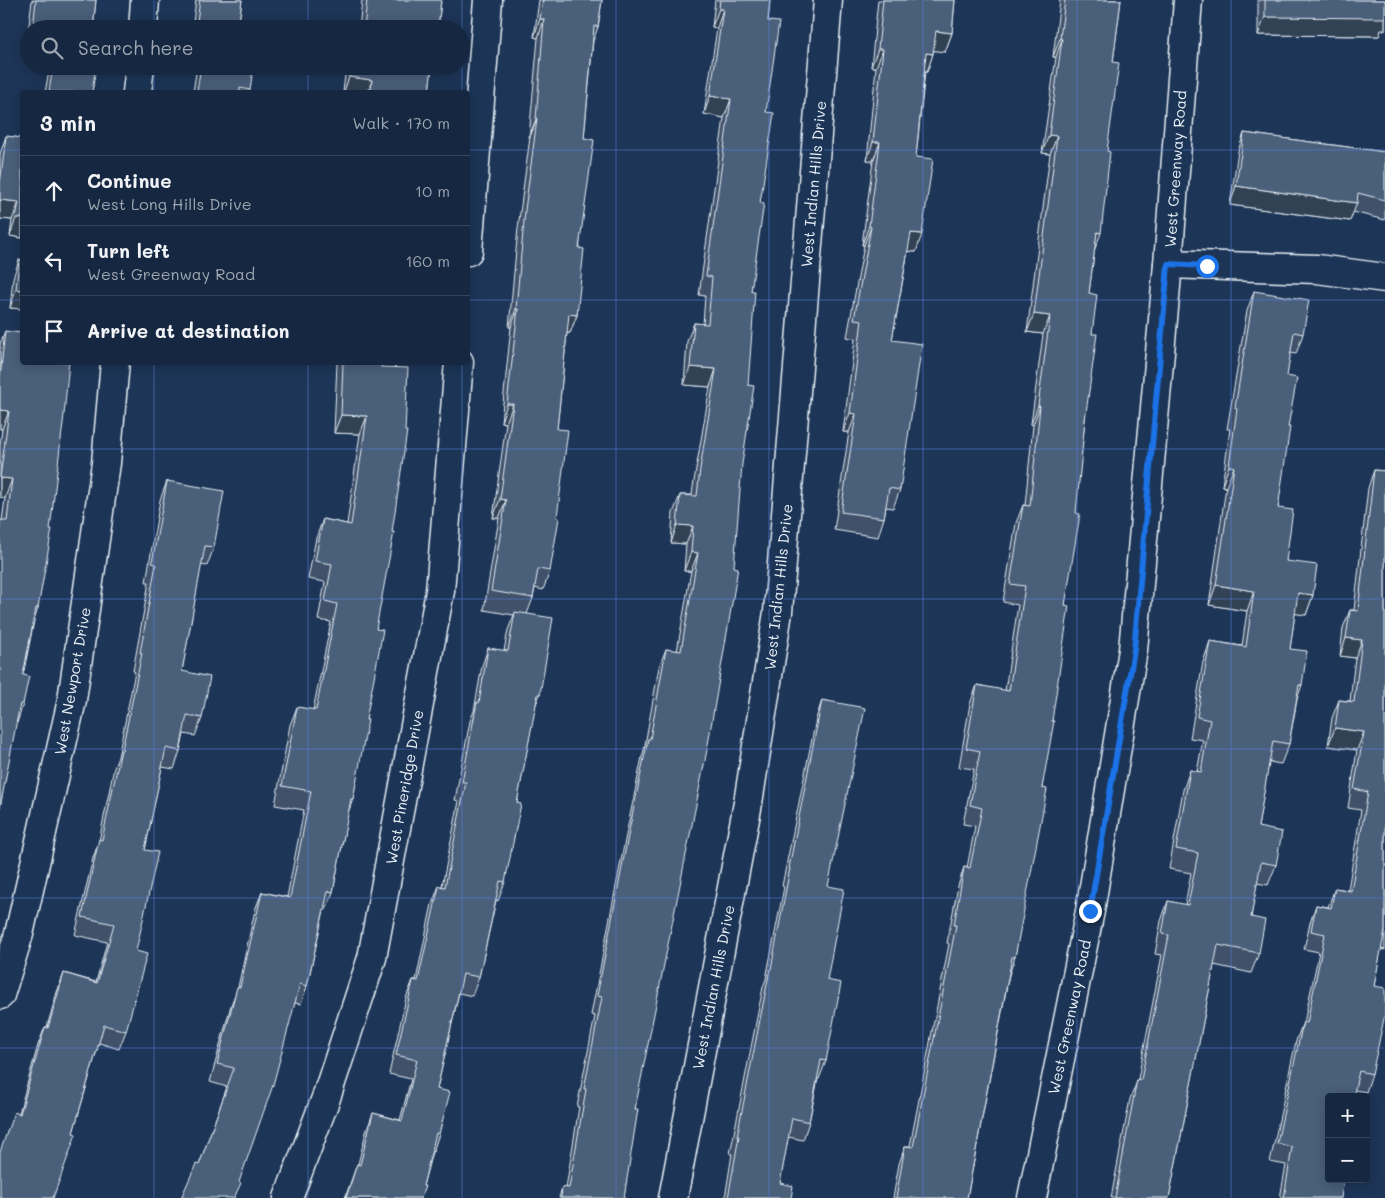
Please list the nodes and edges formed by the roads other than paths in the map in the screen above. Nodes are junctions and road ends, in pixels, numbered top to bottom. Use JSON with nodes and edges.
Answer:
{"nodes":[{"id":1,"x":145,"y":0,"type":"edge"},
{"id":2,"x":488,"y":0,"type":"edge"},
{"id":3,"x":828,"y":0,"type":"edge"},
{"id":4,"x":1188,"y":0,"type":"edge"},
{"id":5,"x":144,"y":20,"type":"edge"},
{"id":6,"x":139,"y":75,"type":"edge"},
{"id":7,"x":138,"y":90,"type":"edge"},
{"id":8,"x":470,"y":226,"type":"edge"},
{"id":9,"x":1168,"y":264,"type":"junction"},
{"id":10,"x":1385,"y":278,"type":"edge"},
{"id":11,"x":115,"y":365,"type":"edge"},
{"id":12,"x":459,"y":365,"type":"edge"},
{"id":13,"x":0,"y":995,"type":"edge"},
{"id":14,"x":288,"y":1198,"type":"edge"},
{"id":15,"x":674,"y":1198,"type":"edge"},
{"id":16,"x":1032,"y":1198,"type":"edge"}],
"edges":[{"from":1,"to":5,"type":"street"},
{"from":2,"to":8,"type":"street"},
{"from":3,"to":15,"type":"street","name":"West Indian Hills Drive"},
{"from":4,"to":9,"type":"street","name":"West Greenway Road"},
{"from":6,"to":7,"type":"street"},
{"from":9,"to":10,"type":"street"},
{"from":9,"to":16,"type":"street","name":"West Greenway Road"},
{"from":11,"to":13,"type":"street","name":"West Newport Drive"},
{"from":12,"to":14,"type":"street","name":"West Pineridge Drive"}]}
